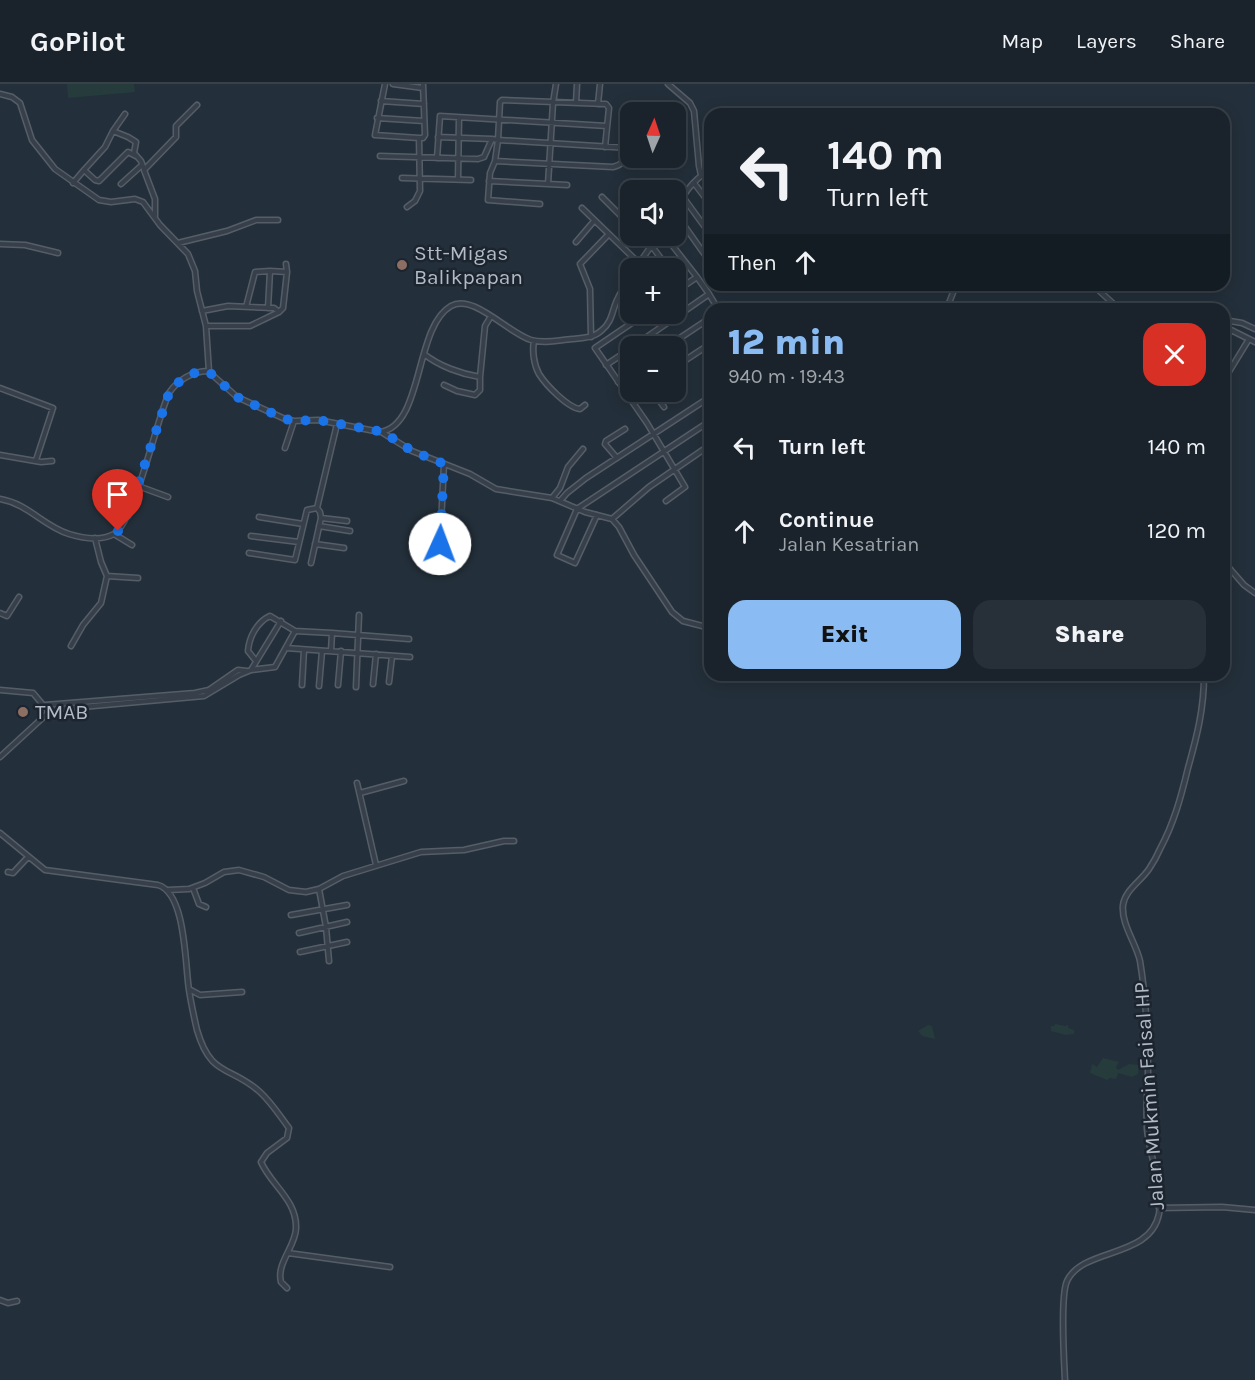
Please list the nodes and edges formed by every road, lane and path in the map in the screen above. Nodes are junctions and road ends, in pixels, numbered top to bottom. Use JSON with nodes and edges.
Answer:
{"nodes":[{"id":1,"x":384,"y":84,"type":"edge"},
{"id":2,"x":393,"y":84,"type":"edge"},
{"id":3,"x":577,"y":84,"type":"edge"},
{"id":4,"x":600,"y":84,"type":"edge"},
{"id":5,"x":668,"y":84,"type":"edge"},
{"id":6,"x":423,"y":86,"type":"edge"},
{"id":7,"x":555,"y":86,"type":"edge"},
{"id":8,"x":0,"y":94,"type":"edge"},
{"id":9,"x":381,"y":101,"type":"junction"},
{"id":10,"x":553,"y":103,"type":"junction"},
{"id":11,"x":576,"y":103,"type":"junction"},
{"id":12,"x":598,"y":104,"type":"junction"},
{"id":13,"x":197,"y":105,"type":"dead end"},
{"id":14,"x":424,"y":105,"type":"junction"},
{"id":15,"x":125,"y":114,"type":"dead end"},
{"id":16,"x":377,"y":118,"type":"junction"},
{"id":17,"x":459,"y":118,"type":"junction"},
{"id":18,"x":498,"y":119,"type":"junction"},
{"id":19,"x":424,"y":121,"type":"junction"},
{"id":20,"x":551,"y":122,"type":"junction"},
{"id":21,"x":607,"y":126,"type":"junction"},
{"id":22,"x":113,"y":131,"type":"junction"},
{"id":23,"x":438,"y":137,"type":"junction"},
{"id":24,"x":419,"y":138,"type":"junction"},
{"id":25,"x":459,"y":138,"type":"junction"},
{"id":26,"x":492,"y":139,"type":"junction"},
{"id":27,"x":498,"y":140,"type":"junction"},
{"id":28,"x":551,"y":144,"type":"junction"},
{"id":29,"x":605,"y":147,"type":"junction"},
{"id":30,"x":620,"y":148,"type":"edge"},
{"id":31,"x":136,"y":156,"type":"junction"},
{"id":32,"x":380,"y":156,"type":"dead end"},
{"id":33,"x":419,"y":158,"type":"junction"},
{"id":34,"x":437,"y":158,"type":"junction"},
{"id":35,"x":458,"y":159,"type":"junction"},
{"id":36,"x":495,"y":161,"type":"junction"},
{"id":37,"x":550,"y":165,"type":"junction"},
{"id":38,"x":620,"y":165,"type":"edge"},
{"id":39,"x":143,"y":167,"type":"junction"},
{"id":40,"x":84,"y":170,"type":"junction"},
{"id":41,"x":704,"y":170,"type":"edge"},
{"id":42,"x":704,"y":174,"type":"edge"},
{"id":43,"x":402,"y":178,"type":"dead end"},
{"id":44,"x":419,"y":178,"type":"junction"},
{"id":45,"x":458,"y":179,"type":"junction"},
{"id":46,"x":471,"y":180,"type":"dead end"},
{"id":47,"x":489,"y":181,"type":"junction"},
{"id":48,"x":73,"y":183,"type":"junction"},
{"id":49,"x":693,"y":183,"type":"junction"},
{"id":50,"x":121,"y":184,"type":"dead end"},
{"id":51,"x":548,"y":184,"type":"junction"},
{"id":52,"x":567,"y":185,"type":"dead end"},
{"id":53,"x":686,"y":193,"type":"edge"},
{"id":54,"x":602,"y":197,"type":"dead end"},
{"id":55,"x":704,"y":197,"type":"edge"},
{"id":56,"x":686,"y":201,"type":"edge"},
{"id":57,"x":540,"y":204,"type":"dead end"},
{"id":58,"x":407,"y":207,"type":"dead end"},
{"id":59,"x":582,"y":208,"type":"dead end"},
{"id":60,"x":620,"y":215,"type":"edge"},
{"id":61,"x":154,"y":217,"type":"junction"},
{"id":62,"x":278,"y":220,"type":"dead end"},
{"id":63,"x":594,"y":221,"type":"junction"},
{"id":64,"x":704,"y":226,"type":"edge"},
{"id":65,"x":686,"y":229,"type":"edge"},
{"id":66,"x":608,"y":235,"type":"junction"},
{"id":67,"x":576,"y":242,"type":"dead end"},
{"id":68,"x":178,"y":243,"type":"junction"},
{"id":69,"x":0,"y":244,"type":"edge"},
{"id":70,"x":651,"y":246,"type":"joint"},
{"id":71,"x":674,"y":246,"type":"edge"},
{"id":72,"x":58,"y":253,"type":"dead end"},
{"id":73,"x":704,"y":254,"type":"edge"},
{"id":74,"x":633,"y":258,"type":"edge"},
{"id":75,"x":643,"y":258,"type":"edge"},
{"id":76,"x":660,"y":258,"type":"edge"},
{"id":77,"x":286,"y":264,"type":"dead end"},
{"id":78,"x":270,"y":271,"type":"junction"},
{"id":79,"x":287,"y":272,"type":"junction"},
{"id":80,"x":697,"y":277,"type":"junction"},
{"id":81,"x":686,"y":284,"type":"edge"},
{"id":82,"x":704,"y":287,"type":"edge"},
{"id":83,"x":707,"y":291,"type":"edge"},
{"id":84,"x":1100,"y":291,"type":"edge"},
{"id":85,"x":620,"y":294,"type":"edge"},
{"id":86,"x":709,"y":294,"type":"junction"},
{"id":87,"x":714,"y":303,"type":"edge"},
{"id":88,"x":1112,"y":303,"type":"edge"},
{"id":89,"x":246,"y":307,"type":"junction"},
{"id":90,"x":268,"y":308,"type":"junction"},
{"id":91,"x":202,"y":311,"type":"junction"},
{"id":92,"x":279,"y":312,"type":"junction"},
{"id":93,"x":491,"y":316,"type":"junction"},
{"id":94,"x":1230,"y":321,"type":"edge"},
{"id":95,"x":704,"y":322,"type":"edge"},
{"id":96,"x":630,"y":324,"type":"edge"},
{"id":97,"x":206,"y":326,"type":"junction"},
{"id":98,"x":1255,"y":329,"type":"edge"},
{"id":99,"x":1230,"y":331,"type":"edge"},
{"id":100,"x":649,"y":336,"type":"edge"},
{"id":101,"x":683,"y":336,"type":"edge"},
{"id":102,"x":591,"y":337,"type":"junction"},
{"id":103,"x":1249,"y":339,"type":"junction"},
{"id":104,"x":534,"y":341,"type":"junction"},
{"id":105,"x":1255,"y":342,"type":"edge"},
{"id":106,"x":704,"y":348,"type":"edge"},
{"id":107,"x":424,"y":354,"type":"junction"},
{"id":108,"x":620,"y":356,"type":"edge"},
{"id":109,"x":686,"y":360,"type":"edge"},
{"id":110,"x":606,"y":366,"type":"junction"},
{"id":111,"x":1230,"y":370,"type":"edge"},
{"id":112,"x":209,"y":372,"type":"junction"},
{"id":113,"x":480,"y":377,"type":"junction"},
{"id":114,"x":618,"y":382,"type":"joint"},
{"id":115,"x":444,"y":385,"type":"dead end"},
{"id":116,"x":620,"y":385,"type":"edge"},
{"id":117,"x":0,"y":388,"type":"edge"},
{"id":118,"x":704,"y":401,"type":"edge"},
{"id":119,"x":632,"y":402,"type":"edge"},
{"id":120,"x":660,"y":402,"type":"edge"},
{"id":121,"x":585,"y":405,"type":"dead end"},
{"id":122,"x":664,"y":407,"type":"dead end"},
{"id":123,"x":294,"y":421,"type":"junction"},
{"id":124,"x":337,"y":424,"type":"junction"},
{"id":125,"x":704,"y":425,"type":"edge"},
{"id":126,"x":625,"y":429,"type":"dead end"},
{"id":127,"x":383,"y":432,"type":"junction"},
{"id":128,"x":654,"y":434,"type":"junction"},
{"id":129,"x":285,"y":448,"type":"dead end"},
{"id":130,"x":583,"y":449,"type":"dead end"},
{"id":131,"x":704,"y":449,"type":"edge"},
{"id":132,"x":664,"y":450,"type":"junction"},
{"id":133,"x":0,"y":455,"type":"edge"},
{"id":134,"x":617,"y":458,"type":"junction"},
{"id":135,"x":36,"y":460,"type":"junction"},
{"id":136,"x":52,"y":461,"type":"dead end"},
{"id":137,"x":444,"y":464,"type":"junction"},
{"id":138,"x":675,"y":468,"type":"junction"},
{"id":139,"x":140,"y":480,"type":"junction"},
{"id":140,"x":122,"y":481,"type":"dead end"},
{"id":141,"x":138,"y":486,"type":"junction"},
{"id":142,"x":168,"y":497,"type":"dead end"},
{"id":143,"x":552,"y":498,"type":"junction"},
{"id":144,"x":0,"y":499,"type":"edge"},
{"id":145,"x":560,"y":501,"type":"junction"},
{"id":146,"x":666,"y":501,"type":"dead end"},
{"id":147,"x":317,"y":508,"type":"junction"},
{"id":148,"x":577,"y":509,"type":"junction"},
{"id":149,"x":597,"y":515,"type":"junction"},
{"id":150,"x":259,"y":517,"type":"dead end"},
{"id":151,"x":321,"y":518,"type":"junction"},
{"id":152,"x":612,"y":519,"type":"junction"},
{"id":153,"x":346,"y":521,"type":"dead end"},
{"id":154,"x":303,"y":524,"type":"junction"},
{"id":155,"x":320,"y":526,"type":"junction"},
{"id":156,"x":350,"y":531,"type":"dead end"},
{"id":157,"x":114,"y":534,"type":"junction"},
{"id":158,"x":250,"y":536,"type":"dead end"},
{"id":159,"x":95,"y":538,"type":"junction"},
{"id":160,"x":299,"y":542,"type":"junction"},
{"id":161,"x":315,"y":544,"type":"junction"},
{"id":162,"x":440,"y":544,"type":"dead end"},
{"id":163,"x":132,"y":545,"type":"dead end"},
{"id":164,"x":344,"y":548,"type":"dead end"},
{"id":165,"x":249,"y":554,"type":"dead end"},
{"id":166,"x":311,"y":563,"type":"dead end"},
{"id":167,"x":1230,"y":569,"type":"edge"},
{"id":168,"x":107,"y":576,"type":"junction"},
{"id":169,"x":138,"y":578,"type":"dead end"},
{"id":170,"x":1255,"y":593,"type":"edge"},
{"id":171,"x":19,"y":597,"type":"dead end"},
{"id":172,"x":0,"y":613,"type":"edge"},
{"id":173,"x":359,"y":615,"type":"dead end"},
{"id":174,"x":281,"y":621,"type":"junction"},
{"id":175,"x":704,"y":626,"type":"edge"},
{"id":176,"x":295,"y":631,"type":"junction"},
{"id":177,"x":332,"y":633,"type":"junction"},
{"id":178,"x":358,"y":635,"type":"junction"},
{"id":179,"x":409,"y":639,"type":"dead end"},
{"id":180,"x":71,"y":646,"type":"dead end"},
{"id":181,"x":286,"y":648,"type":"junction"},
{"id":182,"x":304,"y":650,"type":"junction"},
{"id":183,"x":322,"y":651,"type":"junction"},
{"id":184,"x":331,"y":651,"type":"junction"},
{"id":185,"x":341,"y":651,"type":"junction"},
{"id":186,"x":357,"y":653,"type":"junction"},
{"id":187,"x":376,"y":654,"type":"junction"},
{"id":188,"x":392,"y":656,"type":"junction"},
{"id":189,"x":410,"y":657,"type":"dead end"},
{"id":190,"x":256,"y":661,"type":"junction"},
{"id":191,"x":249,"y":671,"type":"junction"},
{"id":192,"x":1204,"y":681,"type":"edge"},
{"id":193,"x":389,"y":682,"type":"dead end"},
{"id":194,"x":373,"y":684,"type":"dead end"},
{"id":195,"x":302,"y":685,"type":"dead end"},
{"id":196,"x":338,"y":685,"type":"dead end"},
{"id":197,"x":319,"y":686,"type":"dead end"},
{"id":198,"x":356,"y":687,"type":"dead end"},
{"id":199,"x":0,"y":690,"type":"edge"},
{"id":200,"x":45,"y":705,"type":"junction"},
{"id":201,"x":49,"y":710,"type":"junction"},
{"id":202,"x":0,"y":757,"type":"edge"},
{"id":203,"x":404,"y":781,"type":"dead end"},
{"id":204,"x":357,"y":783,"type":"dead end"},
{"id":205,"x":360,"y":793,"type":"junction"},
{"id":206,"x":0,"y":833,"type":"edge"},
{"id":207,"x":514,"y":841,"type":"dead end"},
{"id":208,"x":28,"y":857,"type":"junction"},
{"id":209,"x":376,"y":865,"type":"junction"},
{"id":210,"x":8,"y":872,"type":"dead end"},
{"id":211,"x":194,"y":888,"type":"junction"},
{"id":212,"x":318,"y":889,"type":"junction"},
{"id":213,"x":168,"y":890,"type":"junction"},
{"id":214,"x":347,"y":904,"type":"dead end"},
{"id":215,"x":206,"y":907,"type":"dead end"},
{"id":216,"x":323,"y":909,"type":"junction"},
{"id":217,"x":291,"y":915,"type":"dead end"},
{"id":218,"x":347,"y":922,"type":"dead end"},
{"id":219,"x":326,"y":927,"type":"junction"},
{"id":220,"x":299,"y":933,"type":"dead end"},
{"id":221,"x":347,"y":942,"type":"dead end"},
{"id":222,"x":329,"y":945,"type":"junction"},
{"id":223,"x":300,"y":952,"type":"dead end"},
{"id":224,"x":329,"y":961,"type":"dead end"},
{"id":225,"x":189,"y":989,"type":"junction"},
{"id":226,"x":242,"y":992,"type":"dead end"},
{"id":227,"x":1159,"y":1208,"type":"junction"},
{"id":228,"x":1255,"y":1210,"type":"edge"},
{"id":229,"x":288,"y":1252,"type":"junction"},
{"id":230,"x":390,"y":1267,"type":"dead end"},
{"id":231,"x":287,"y":1288,"type":"dead end"},
{"id":232,"x":0,"y":1300,"type":"edge"},
{"id":233,"x":17,"y":1301,"type":"dead end"},
{"id":234,"x":1065,"y":1380,"type":"edge"}],
"edges":[{"from":1,"to":9,"type":"street"},
{"from":2,"to":6,"type":"street"},
{"from":3,"to":11,"type":"street"},
{"from":4,"to":12,"type":"street"},
{"from":5,"to":41,"type":"street"},
{"from":6,"to":14,"type":"street"},
{"from":7,"to":10,"type":"street"},
{"from":8,"to":48,"type":"street"},
{"from":9,"to":14,"type":"street"},
{"from":9,"to":16,"type":"street"},
{"from":10,"to":11,"type":"street"},
{"from":10,"to":18,"type":"street"},
{"from":10,"to":20,"type":"street"},
{"from":11,"to":12,"type":"street"},
{"from":12,"to":21,"type":"street"},
{"from":13,"to":39,"type":"street"},
{"from":14,"to":19,"type":"street"},
{"from":15,"to":22,"type":"street"},
{"from":16,"to":19,"type":"street"},
{"from":16,"to":24,"type":"street"},
{"from":17,"to":18,"type":"street"},
{"from":17,"to":23,"type":"street"},
{"from":17,"to":25,"type":"street"},
{"from":18,"to":20,"type":"street"},
{"from":18,"to":27,"type":"street"},
{"from":19,"to":24,"type":"street"},
{"from":20,"to":21,"type":"street"},
{"from":20,"to":28,"type":"street"},
{"from":21,"to":29,"type":"street"},
{"from":22,"to":31,"type":"street"},
{"from":22,"to":40,"type":"street"},
{"from":23,"to":25,"type":"street"},
{"from":23,"to":34,"type":"street"},
{"from":24,"to":33,"type":"street"},
{"from":25,"to":26,"type":"street"},
{"from":25,"to":35,"type":"street"},
{"from":26,"to":27,"type":"street"},
{"from":26,"to":35,"type":"street"},
{"from":27,"to":28,"type":"street"},
{"from":27,"to":36,"type":"street"},
{"from":28,"to":29,"type":"street"},
{"from":28,"to":37,"type":"street"},
{"from":29,"to":30,"type":"street"},
{"from":31,"to":39,"type":"street"},
{"from":31,"to":40,"type":"street"},
{"from":32,"to":33,"type":"street"},
{"from":33,"to":34,"type":"street"},
{"from":33,"to":44,"type":"street"},
{"from":34,"to":35,"type":"street"},
{"from":35,"to":45,"type":"street"},
{"from":36,"to":37,"type":"street"},
{"from":36,"to":47,"type":"street"},
{"from":37,"to":38,"type":"street"},
{"from":37,"to":51,"type":"street"},
{"from":39,"to":50,"type":"street"},
{"from":39,"to":61,"type":"street"},
{"from":40,"to":48,"type":"street"},
{"from":42,"to":49,"type":"street"},
{"from":43,"to":44,"type":"street"},
{"from":44,"to":45,"type":"street"},
{"from":44,"to":58,"type":"street"},
{"from":45,"to":46,"type":"street"},
{"from":47,"to":51,"type":"street"},
{"from":47,"to":57,"type":"street"},
{"from":48,"to":61,"type":"street"},
{"from":49,"to":53,"type":"street"},
{"from":49,"to":55,"type":"street"},
{"from":51,"to":52,"type":"street"},
{"from":54,"to":60,"type":"street"},
{"from":56,"to":64,"type":"street"},
{"from":59,"to":63,"type":"street"},
{"from":61,"to":68,"type":"street"},
{"from":62,"to":68,"type":"street"},
{"from":63,"to":66,"type":"street"},
{"from":63,"to":67,"type":"street"},
{"from":65,"to":73,"type":"street"},
{"from":66,"to":74,"type":"street"},
{"from":66,"to":102,"type":"street"},
{"from":68,"to":91,"type":"street"},
{"from":69,"to":72,"type":"street"},
{"from":70,"to":75,"type":"street"},
{"from":70,"to":76,"type":"street"},
{"from":71,"to":80,"type":"street"},
{"from":77,"to":79,"type":"street"},
{"from":78,"to":79,"type":"street"},
{"from":78,"to":89,"type":"street"},
{"from":78,"to":90,"type":"street"},
{"from":79,"to":92,"type":"street"},
{"from":80,"to":81,"type":"street"},
{"from":80,"to":82,"type":"street"},
{"from":83,"to":86,"type":"street"},
{"from":84,"to":88,"type":"street"},
{"from":85,"to":102,"type":"street"},
{"from":86,"to":87,"type":"street"},
{"from":86,"to":100,"type":"street"},
{"from":89,"to":90,"type":"street"},
{"from":89,"to":91,"type":"street"},
{"from":90,"to":92,"type":"street"},
{"from":91,"to":97,"type":"street"},
{"from":92,"to":97,"type":"street"},
{"from":93,"to":104,"type":"street"},
{"from":93,"to":107,"type":"street"},
{"from":93,"to":113,"type":"street"},
{"from":94,"to":98,"type":"street"},
{"from":95,"to":101,"type":"street"},
{"from":96,"to":110,"type":"street"},
{"from":97,"to":112,"type":"street"},
{"from":99,"to":103,"type":"street"},
{"from":102,"to":104,"type":"street"},
{"from":103,"to":105,"type":"street"},
{"from":103,"to":111,"type":"street"},
{"from":104,"to":121,"type":"street"},
{"from":106,"to":109,"type":"street"},
{"from":107,"to":113,"type":"street"},
{"from":107,"to":127,"type":"street"},
{"from":108,"to":110,"type":"street"},
{"from":110,"to":114,"type":"street"},
{"from":112,"to":123,"type":"street"},
{"from":112,"to":139,"type":"street"},
{"from":113,"to":115,"type":"street"},
{"from":114,"to":116,"type":"street"},
{"from":117,"to":135,"type":"street"},
{"from":118,"to":128,"type":"street"},
{"from":119,"to":128,"type":"street"},
{"from":120,"to":122,"type":"street"},
{"from":123,"to":124,"type":"street"},
{"from":123,"to":129,"type":"street"},
{"from":124,"to":127,"type":"street"},
{"from":124,"to":147,"type":"street"},
{"from":125,"to":132,"type":"street"},
{"from":126,"to":134,"type":"street"},
{"from":127,"to":137,"type":"street"},
{"from":128,"to":132,"type":"street"},
{"from":128,"to":134,"type":"street"},
{"from":130,"to":143,"type":"street"},
{"from":131,"to":138,"type":"street"},
{"from":132,"to":138,"type":"street"},
{"from":132,"to":148,"type":"street"},
{"from":133,"to":135,"type":"street"},
{"from":134,"to":145,"type":"street"},
{"from":135,"to":136,"type":"street"},
{"from":137,"to":143,"type":"street"},
{"from":137,"to":162,"type":"street"},
{"from":138,"to":146,"type":"street"},
{"from":138,"to":152,"type":"street"},
{"from":139,"to":140,"type":"street"},
{"from":139,"to":141,"type":"street"},
{"from":141,"to":142,"type":"street"},
{"from":141,"to":157,"type":"street"},
{"from":143,"to":145,"type":"street"},
{"from":144,"to":159,"type":"street"},
{"from":145,"to":148,"type":"street"},
{"from":147,"to":151,"type":"street"},
{"from":147,"to":154,"type":"street"},
{"from":148,"to":149,"type":"street"},
{"from":148,"to":149,"type":"street"},
{"from":149,"to":152,"type":"street"},
{"from":150,"to":154,"type":"street"},
{"from":151,"to":153,"type":"street"},
{"from":151,"to":155,"type":"street"},
{"from":152,"to":175,"type":"street"},
{"from":154,"to":160,"type":"street"},
{"from":155,"to":156,"type":"street"},
{"from":155,"to":161,"type":"street"},
{"from":157,"to":159,"type":"street"},
{"from":157,"to":163,"type":"street"},
{"from":158,"to":160,"type":"street"},
{"from":159,"to":168,"type":"street"},
{"from":160,"to":165,"type":"street"},
{"from":161,"to":164,"type":"street"},
{"from":161,"to":166,"type":"street"},
{"from":167,"to":170,"type":"street"},
{"from":168,"to":169,"type":"street"},
{"from":168,"to":180,"type":"street"},
{"from":171,"to":172,"type":"street"},
{"from":173,"to":178,"type":"street"},
{"from":174,"to":176,"type":"street"},
{"from":174,"to":190,"type":"street"},
{"from":174,"to":190,"type":"street"},
{"from":176,"to":177,"type":"street"},
{"from":176,"to":181,"type":"street"},
{"from":177,"to":178,"type":"street"},
{"from":177,"to":184,"type":"street"},
{"from":178,"to":179,"type":"street"},
{"from":178,"to":186,"type":"street"},
{"from":181,"to":182,"type":"street"},
{"from":181,"to":191,"type":"street"},
{"from":182,"to":183,"type":"street"},
{"from":182,"to":195,"type":"street"},
{"from":183,"to":184,"type":"street"},
{"from":183,"to":197,"type":"street"},
{"from":184,"to":185,"type":"street"},
{"from":185,"to":186,"type":"street"},
{"from":185,"to":196,"type":"street"},
{"from":186,"to":187,"type":"street"},
{"from":186,"to":198,"type":"street"},
{"from":187,"to":188,"type":"street"},
{"from":187,"to":194,"type":"street"},
{"from":188,"to":189,"type":"street"},
{"from":188,"to":193,"type":"street"},
{"from":190,"to":191,"type":"street"},
{"from":191,"to":200,"type":"street"},
{"from":191,"to":201,"type":"street"},
{"from":192,"to":227,"type":"street","name":"Jalan Mukmin Faisal HP"},
{"from":199,"to":200,"type":"street"},
{"from":200,"to":201,"type":"street"},
{"from":201,"to":202,"type":"street"},
{"from":203,"to":205,"type":"street"},
{"from":204,"to":205,"type":"street"},
{"from":205,"to":209,"type":"street"},
{"from":206,"to":208,"type":"street"},
{"from":207,"to":209,"type":"street"},
{"from":208,"to":210,"type":"street"},
{"from":208,"to":213,"type":"street"},
{"from":209,"to":212,"type":"street"},
{"from":211,"to":212,"type":"street"},
{"from":211,"to":213,"type":"street"},
{"from":211,"to":215,"type":"street"},
{"from":212,"to":216,"type":"street"},
{"from":213,"to":225,"type":"street"},
{"from":214,"to":216,"type":"street"},
{"from":216,"to":217,"type":"street"},
{"from":216,"to":219,"type":"street"},
{"from":218,"to":219,"type":"street"},
{"from":219,"to":220,"type":"street"},
{"from":219,"to":222,"type":"street"},
{"from":221,"to":222,"type":"street"},
{"from":222,"to":223,"type":"street"},
{"from":222,"to":224,"type":"street"},
{"from":225,"to":226,"type":"street"},
{"from":225,"to":229,"type":"street"},
{"from":227,"to":228,"type":"street"},
{"from":227,"to":234,"type":"street","name":"Jalan Mukmin Faisal HP"},
{"from":229,"to":230,"type":"street"},
{"from":229,"to":231,"type":"street"},
{"from":232,"to":233,"type":"street"}]}
